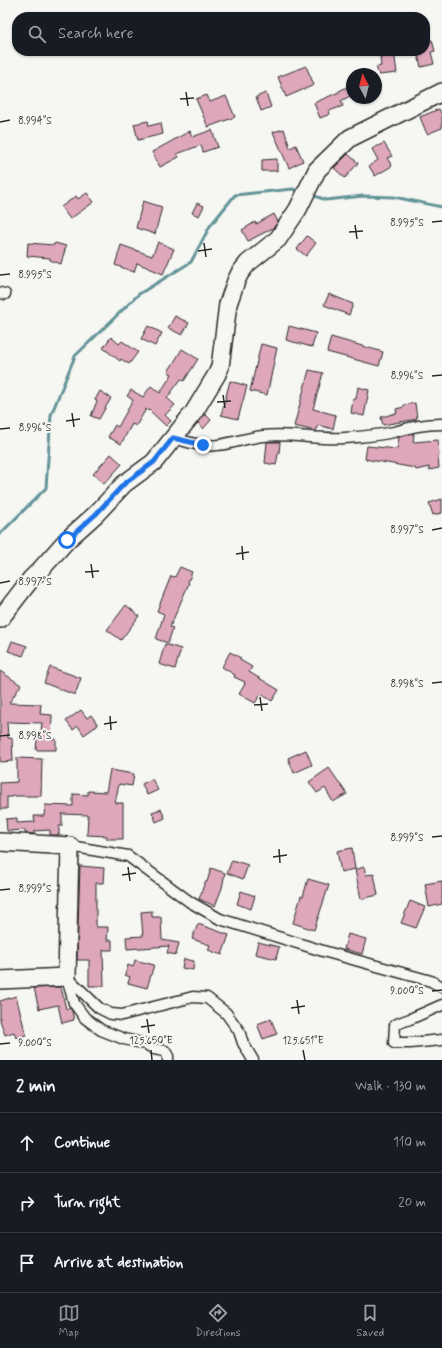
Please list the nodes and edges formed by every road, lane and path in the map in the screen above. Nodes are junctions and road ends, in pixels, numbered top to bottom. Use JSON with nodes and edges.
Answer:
{"nodes":[{"id":1,"x":442,"y":92,"type":"edge"},
{"id":2,"x":442,"y":424,"type":"edge"},
{"id":3,"x":173,"y":438,"type":"junction"},
{"id":4,"x":0,"y":618,"type":"edge"},
{"id":5,"x":0,"y":842,"type":"edge"},
{"id":6,"x":70,"y":846,"type":"junction"},
{"id":7,"x":67,"y":977,"type":"junction"},
{"id":8,"x":0,"y":980,"type":"edge"},
{"id":9,"x":442,"y":987,"type":"edge"},
{"id":10,"x":442,"y":1005,"type":"edge"},
{"id":11,"x":442,"y":1040,"type":"edge"},
{"id":12,"x":168,"y":1060,"type":"edge"},
{"id":13,"x":254,"y":1060,"type":"edge"}],
"edges":[{"from":1,"to":3,"type":"main road"},
{"from":2,"to":3,"type":"street"},
{"from":3,"to":4,"type":"main road"},
{"from":5,"to":6,"type":"main road"},
{"from":6,"to":7,"type":"main road"},
{"from":6,"to":9,"type":"street"},
{"from":7,"to":8,"type":"main road"},
{"from":7,"to":12,"type":"street"},
{"from":7,"to":13,"type":"street"},
{"from":10,"to":11,"type":"street"}]}
